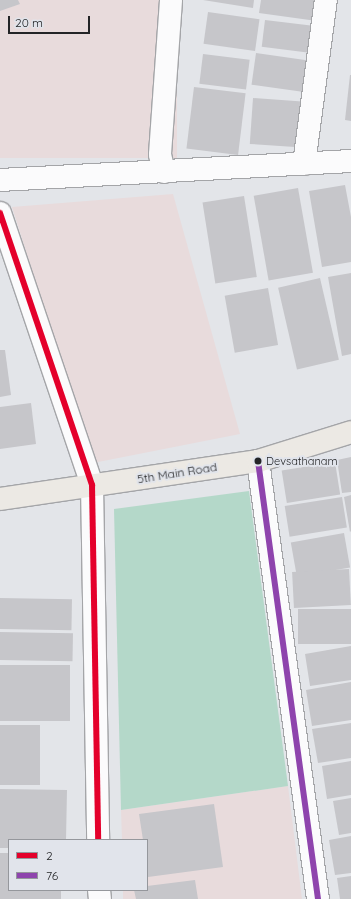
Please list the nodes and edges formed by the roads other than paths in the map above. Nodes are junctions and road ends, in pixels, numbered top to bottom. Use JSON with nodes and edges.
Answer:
{"nodes":[{"id":1,"x":171,"y":0,"type":"edge"},
{"id":2,"x":326,"y":0,"type":"edge"},
{"id":3,"x":351,"y":161,"type":"edge"},
{"id":4,"x":304,"y":164,"type":"junction"},
{"id":5,"x":164,"y":172,"type":"junction"},
{"id":6,"x":0,"y":180,"type":"edge"},
{"id":7,"x":0,"y":213,"type":"edge"},
{"id":8,"x":351,"y":432,"type":"edge"},
{"id":9,"x":258,"y":461,"type":"junction"},
{"id":10,"x":92,"y":486,"type":"junction"},
{"id":11,"x":0,"y":499,"type":"edge"},
{"id":12,"x":98,"y":839,"type":"edge"},
{"id":13,"x":318,"y":899,"type":"edge"}],
"edges":[{"from":1,"to":5,"type":"street"},
{"from":2,"to":4,"type":"street"},
{"from":3,"to":4,"type":"street"},
{"from":4,"to":5,"type":"street"},
{"from":5,"to":6,"type":"street"},
{"from":7,"to":10,"type":"street"},
{"from":8,"to":9,"type":"main road","name":"5th Main Road"},
{"from":9,"to":10,"type":"main road","name":"5th Main Road"},
{"from":9,"to":13,"type":"street"},
{"from":10,"to":11,"type":"main road","name":"5th Main Road"},
{"from":10,"to":12,"type":"street"}]}
